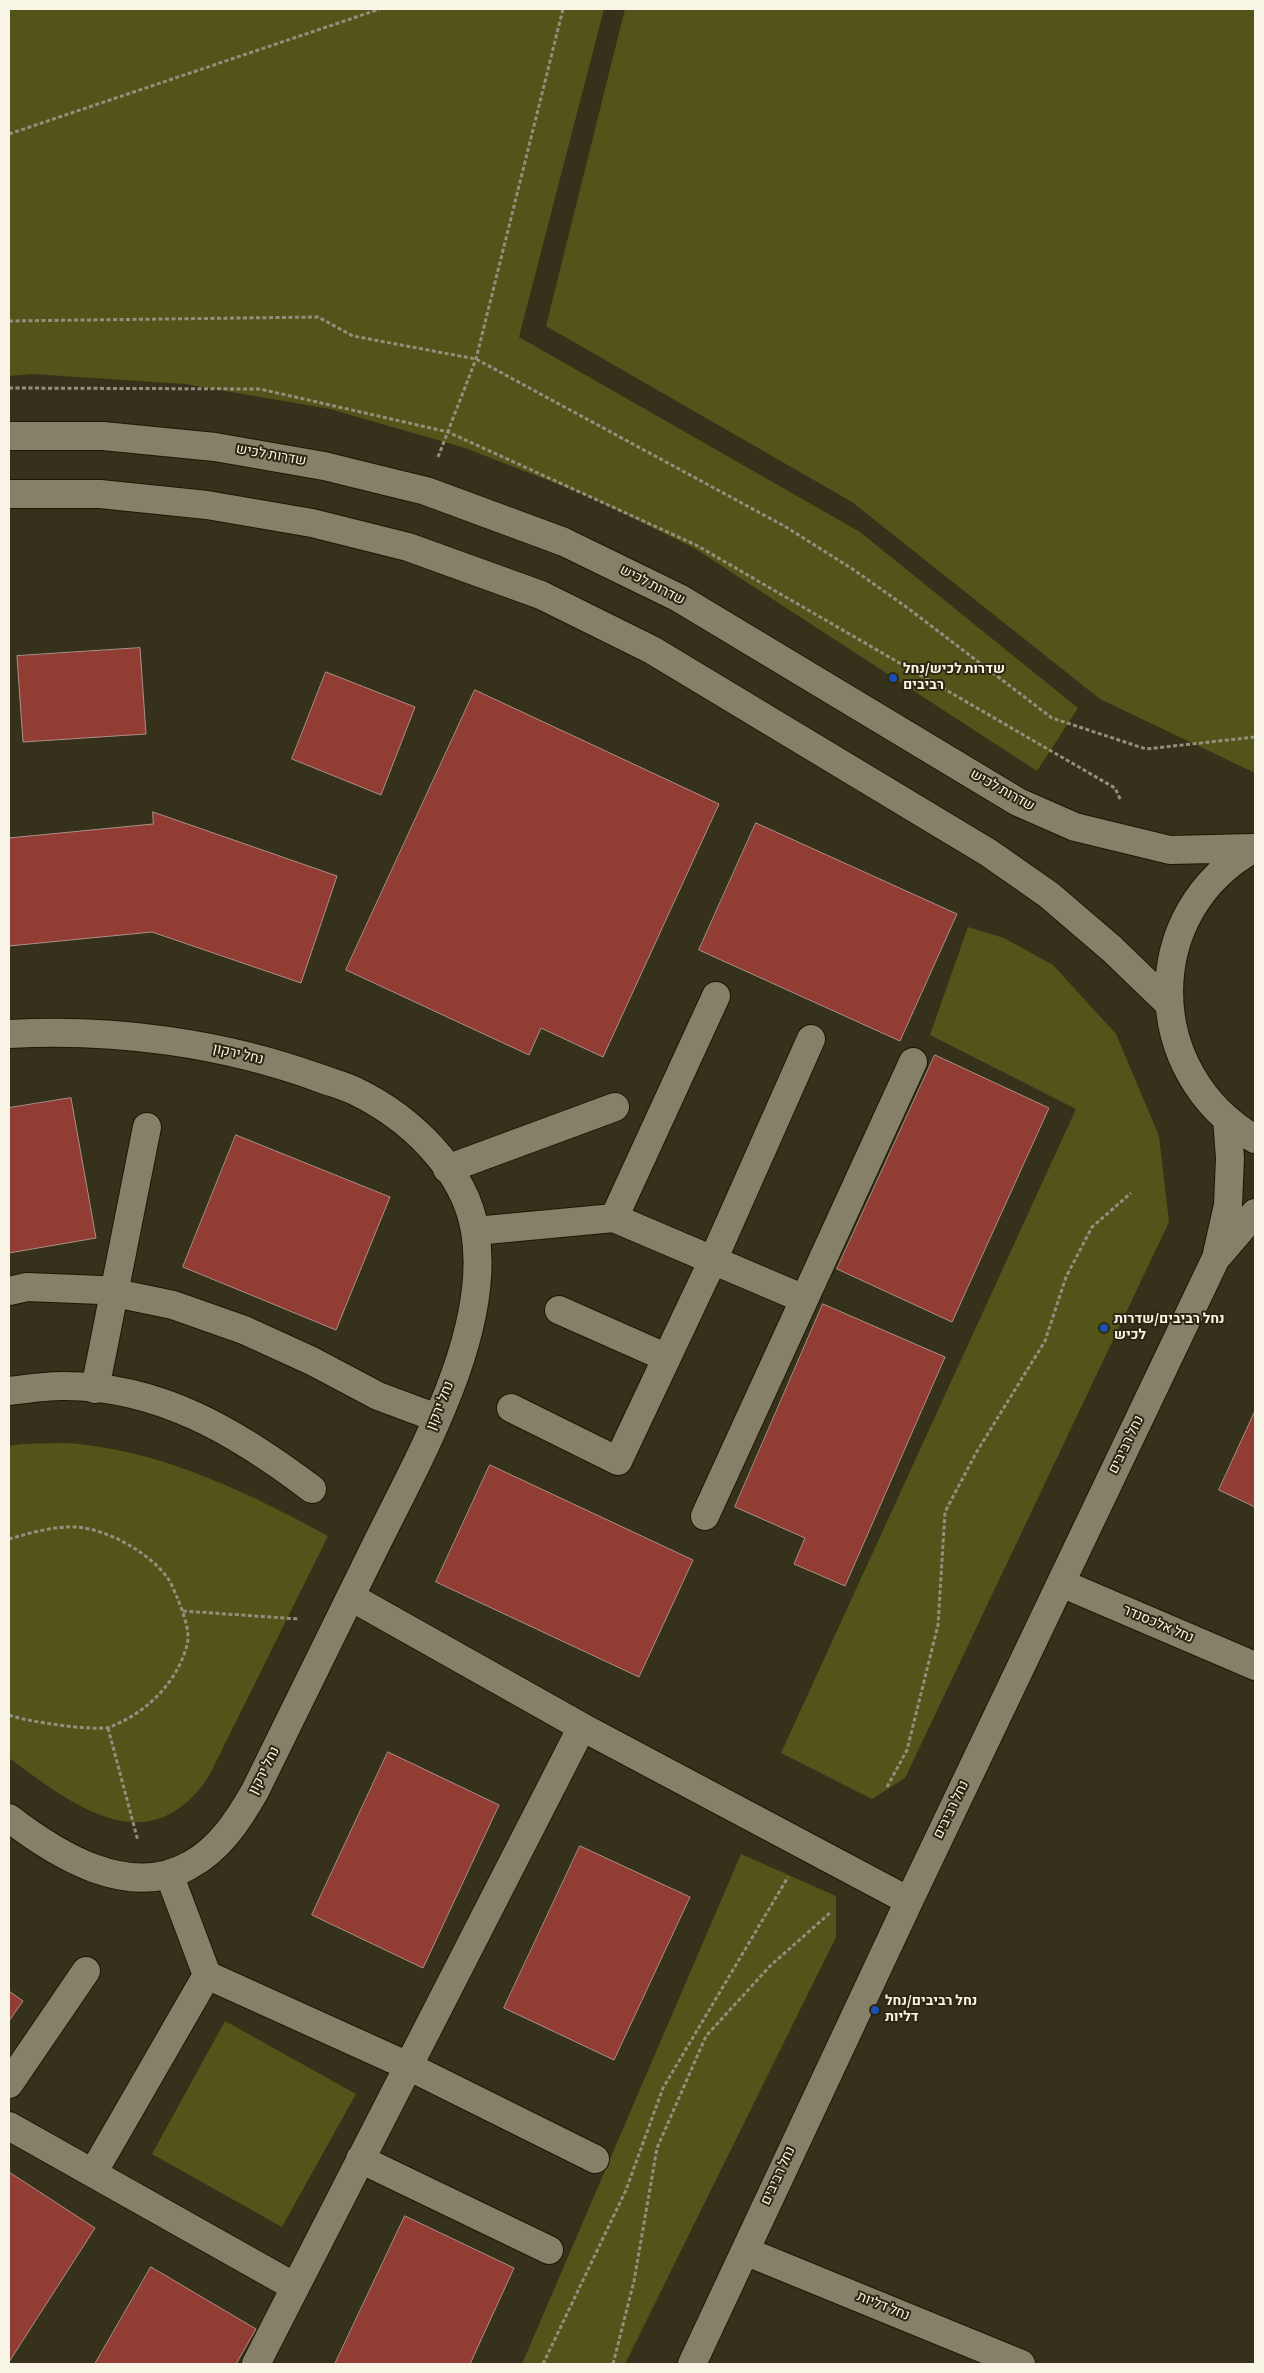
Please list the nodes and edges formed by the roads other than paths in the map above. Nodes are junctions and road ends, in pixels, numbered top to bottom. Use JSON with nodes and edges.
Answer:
{"nodes":[{"id":1,"x":9,"y":436,"type":"edge"},
{"id":2,"x":9,"y":494,"type":"edge"},
{"id":3,"x":1254,"y":848,"type":"edge"},
{"id":4,"x":716,"y":996,"type":"dead end"},
{"id":5,"x":1169,"y":1004,"type":"junction"},
{"id":6,"x":9,"y":1034,"type":"edge"},
{"id":7,"x":811,"y":1039,"type":"dead end"},
{"id":8,"x":912,"y":1062,"type":"dead end"},
{"id":9,"x":615,"y":1106,"type":"dead end"},
{"id":10,"x":1227,"y":1119,"type":"junction"},
{"id":11,"x":146,"y":1127,"type":"dead end"},
{"id":12,"x":1255,"y":1139,"type":"edge"},
{"id":13,"x":447,"y":1169,"type":"junction"},
{"id":14,"x":1255,"y":1213,"type":"edge"},
{"id":15,"x":614,"y":1218,"type":"junction"},
{"id":16,"x":475,"y":1231,"type":"junction"},
{"id":17,"x":1216,"y":1258,"type":"junction"},
{"id":18,"x":713,"y":1260,"type":"junction"},
{"id":19,"x":9,"y":1291,"type":"edge"},
{"id":20,"x":114,"y":1292,"type":"junction"},
{"id":21,"x":804,"y":1299,"type":"junction"},
{"id":22,"x":559,"y":1310,"type":"dead end"},
{"id":23,"x":665,"y":1357,"type":"junction"},
{"id":24,"x":95,"y":1389,"type":"junction"},
{"id":25,"x":9,"y":1391,"type":"edge"},
{"id":26,"x":511,"y":1408,"type":"dead end"},
{"id":27,"x":438,"y":1418,"type":"junction"},
{"id":28,"x":312,"y":1489,"type":"dead end"},
{"id":29,"x":705,"y":1516,"type":"dead end"},
{"id":30,"x":1061,"y":1583,"type":"junction"},
{"id":31,"x":351,"y":1596,"type":"junction"},
{"id":32,"x":1255,"y":1666,"type":"edge"},
{"id":33,"x":582,"y":1727,"type":"junction"},
{"id":34,"x":9,"y":1818,"type":"edge"},
{"id":35,"x":158,"y":1876,"type":"junction"},
{"id":36,"x":909,"y":1901,"type":"junction"},
{"id":37,"x":86,"y":1971,"type":"dead end"},
{"id":38,"x":207,"y":1975,"type":"junction"},
{"id":39,"x":408,"y":2066,"type":"junction"},
{"id":40,"x":9,"y":2084,"type":"edge"},
{"id":41,"x":9,"y":2126,"type":"edge"},
{"id":42,"x":360,"y":2159,"type":"junction"},
{"id":43,"x":595,"y":2159,"type":"dead end"},
{"id":44,"x":93,"y":2173,"type":"junction"},
{"id":45,"x":549,"y":2250,"type":"dead end"},
{"id":46,"x":745,"y":2251,"type":"junction"},
{"id":47,"x":295,"y":2287,"type":"junction"},
{"id":48,"x":1006,"y":2361,"type":"edge"},
{"id":49,"x":256,"y":2364,"type":"edge"},
{"id":50,"x":692,"y":2364,"type":"edge"}],
"edges":[{"from":1,"to":3,"type":"street","name":"שדרות לכיש"},
{"from":2,"to":5,"type":"street"},
{"from":3,"to":5,"type":"street"},
{"from":4,"to":15,"type":"street"},
{"from":5,"to":10,"type":"street"},
{"from":6,"to":13,"type":"street","name":"נחל ירקון"},
{"from":7,"to":18,"type":"street"},
{"from":8,"to":21,"type":"street"},
{"from":9,"to":13,"type":"street"},
{"from":10,"to":12,"type":"street"},
{"from":10,"to":17,"type":"street","name":"נחל רביבים"},
{"from":11,"to":20,"type":"street"},
{"from":13,"to":16,"type":"street","name":"נחל ירקון"},
{"from":14,"to":17,"type":"street","name":"נחל רביבים"},
{"from":15,"to":16,"type":"street"},
{"from":15,"to":18,"type":"street"},
{"from":16,"to":27,"type":"street","name":"נחל ירקון"},
{"from":17,"to":30,"type":"street","name":"נחל רביבים"},
{"from":18,"to":21,"type":"street"},
{"from":18,"to":23,"type":"street"},
{"from":19,"to":20,"type":"street"},
{"from":20,"to":24,"type":"street"},
{"from":20,"to":27,"type":"street"},
{"from":21,"to":29,"type":"street"},
{"from":22,"to":23,"type":"street"},
{"from":23,"to":26,"type":"street"},
{"from":24,"to":25,"type":"street"},
{"from":24,"to":28,"type":"street"},
{"from":27,"to":31,"type":"street","name":"נחל ירקון"},
{"from":30,"to":32,"type":"street","name":"נחל אלכסנדר"},
{"from":30,"to":36,"type":"street","name":"נחל רביבים"},
{"from":31,"to":33,"type":"street"},
{"from":31,"to":35,"type":"street","name":"נחל ירקון"},
{"from":33,"to":36,"type":"street"},
{"from":33,"to":39,"type":"street"},
{"from":34,"to":35,"type":"street","name":"נחל ירקון"},
{"from":35,"to":38,"type":"street"},
{"from":36,"to":46,"type":"street","name":"נחל רביבים"},
{"from":37,"to":40,"type":"street"},
{"from":38,"to":39,"type":"street"},
{"from":38,"to":44,"type":"street"},
{"from":39,"to":42,"type":"street"},
{"from":39,"to":43,"type":"street"},
{"from":41,"to":44,"type":"street"},
{"from":42,"to":45,"type":"street"},
{"from":42,"to":47,"type":"street"},
{"from":44,"to":47,"type":"street"},
{"from":46,"to":48,"type":"street","name":"נחל דליות"},
{"from":46,"to":50,"type":"street","name":"נחל רביבים"},
{"from":47,"to":49,"type":"street"}]}
